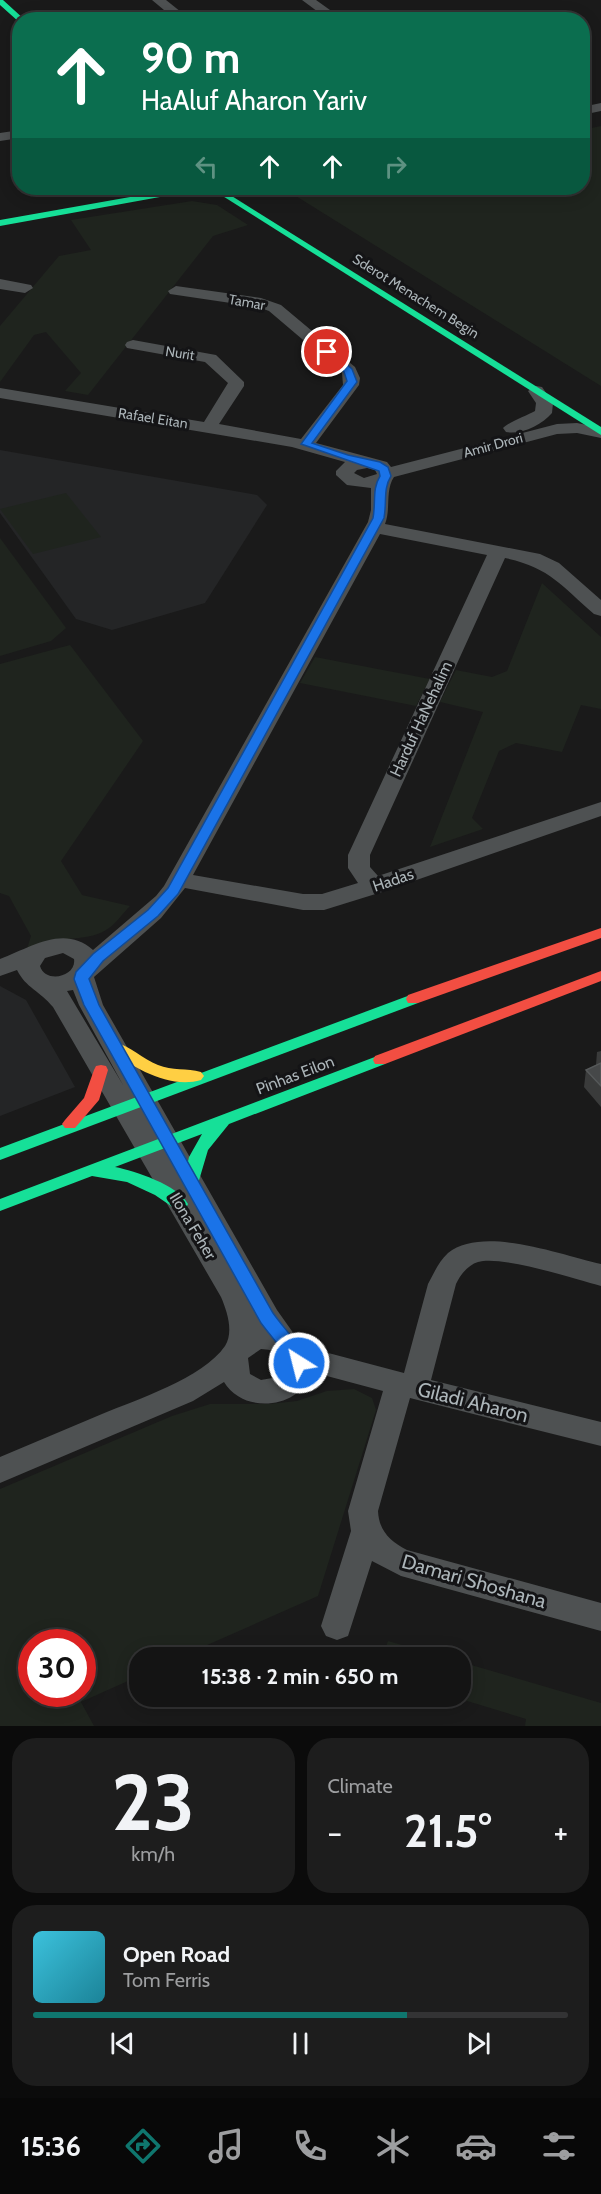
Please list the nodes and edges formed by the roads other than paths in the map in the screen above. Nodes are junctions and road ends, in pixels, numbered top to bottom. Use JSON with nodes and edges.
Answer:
{"nodes":[{"id":1,"x":158,"y":0,"type":"edge"},
{"id":2,"x":308,"y":0,"type":"edge"},
{"id":3,"x":0,"y":1,"type":"edge"},
{"id":4,"x":13,"y":12,"type":"edge"},
{"id":5,"x":174,"y":12,"type":"edge"},
{"id":6,"x":326,"y":12,"type":"edge"},
{"id":7,"x":0,"y":18,"type":"edge"},
{"id":8,"x":12,"y":28,"type":"edge"},
{"id":9,"x":93,"y":195,"type":"edge"},
{"id":10,"x":157,"y":195,"type":"edge"},
{"id":11,"x":226,"y":195,"type":"edge"},
{"id":12,"x":0,"y":212,"type":"edge"},
{"id":13,"x":0,"y":224,"type":"edge"},
{"id":14,"x":0,"y":284,"type":"edge"},
{"id":15,"x":25,"y":288,"type":"dead end"},
{"id":16,"x":176,"y":291,"type":"dead end"},
{"id":17,"x":133,"y":345,"type":"dead end"},
{"id":18,"x":536,"y":391,"type":"junction"},
{"id":19,"x":0,"y":393,"type":"edge"},
{"id":20,"x":209,"y":427,"type":"junction"},
{"id":21,"x":601,"y":433,"type":"edge"},
{"id":22,"x":306,"y":444,"type":"junction"},
{"id":23,"x":378,"y":470,"type":"junction"},
{"id":24,"x":350,"y":477,"type":"junction"},
{"id":25,"x":375,"y":524,"type":"junction"},
{"id":26,"x":499,"y":550,"type":"junction"},
{"id":27,"x":601,"y":610,"type":"edge"},
{"id":28,"x":601,"y":809,"type":"edge"},
{"id":29,"x":179,"y":879,"type":"junction"},
{"id":30,"x":374,"y":887,"type":"junction"},
{"id":31,"x":132,"y":928,"type":"junction"},
{"id":32,"x":601,"y":933,"type":"edge"},
{"id":33,"x":63,"y":945,"type":"junction"},
{"id":34,"x":0,"y":968,"type":"edge"},
{"id":35,"x":37,"y":972,"type":"junction"},
{"id":36,"x":0,"y":973,"type":"edge"},
{"id":37,"x":83,"y":974,"type":"junction"},
{"id":38,"x":601,"y":976,"type":"edge"},
{"id":39,"x":115,"y":1047,"type":"junction"},
{"id":40,"x":102,"y":1070,"type":"junction"},
{"id":41,"x":209,"y":1074,"type":"junction"},
{"id":42,"x":133,"y":1103,"type":"junction"},
{"id":43,"x":230,"y":1118,"type":"junction"},
{"id":44,"x":61,"y":1130,"type":"junction"},
{"id":45,"x":158,"y":1145,"type":"junction"},
{"id":46,"x":0,"y":1154,"type":"edge"},
{"id":47,"x":91,"y":1171,"type":"junction"},
{"id":48,"x":185,"y":1194,"type":"junction"},
{"id":49,"x":0,"y":1205,"type":"edge"},
{"id":50,"x":601,"y":1275,"type":"edge"},
{"id":51,"x":287,"y":1344,"type":"junction"},
{"id":52,"x":236,"y":1352,"type":"junction"},
{"id":53,"x":345,"y":1370,"type":"junction"},
{"id":54,"x":291,"y":1383,"type":"junction"},
{"id":55,"x":407,"y":1386,"type":"junction"},
{"id":56,"x":252,"y":1390,"type":"junction"},
{"id":57,"x":183,"y":1393,"type":"junction"},
{"id":58,"x":601,"y":1434,"type":"edge"},
{"id":59,"x":0,"y":1470,"type":"edge"},
{"id":60,"x":366,"y":1532,"type":"junction"},
{"id":61,"x":601,"y":1617,"type":"edge"},
{"id":62,"x":337,"y":1626,"type":"dead end"}],
"edges":[{"from":1,"to":5,"type":"street"},
{"from":2,"to":6,"type":"street"},
{"from":3,"to":4,"type":"street"},
{"from":7,"to":8,"type":"street"},
{"from":9,"to":12,"type":"street"},
{"from":10,"to":13,"type":"street"},
{"from":11,"to":18,"type":"street","name":"Sderot Menachem Begin"},
{"from":14,"to":15,"type":"street"},
{"from":16,"to":22,"type":"street","name":"Tamar"},
{"from":17,"to":20,"type":"street","name":"Nurit"},
{"from":18,"to":21,"type":"street","name":"Sderot Menachem Begin"},
{"from":18,"to":23,"type":"street","name":"Amir Drori"},
{"from":19,"to":20,"type":"street","name":"Rafael Eitan"},
{"from":20,"to":22,"type":"street","name":"Rafael Eitan"},
{"from":21,"to":23,"type":"street","name":"Amir Drori"},
{"from":22,"to":23,"type":"street","name":"Rafael Eitan"},
{"from":22,"to":24,"type":"street","name":"Rafael Eitan"},
{"from":23,"to":24,"type":"street"},
{"from":23,"to":25,"type":"street"},
{"from":24,"to":25,"type":"street"},
{"from":25,"to":26,"type":"street"},
{"from":25,"to":29,"type":"street"},
{"from":26,"to":27,"type":"street"},
{"from":26,"to":30,"type":"street","name":"Harduf HaNehalim"},
{"from":28,"to":30,"type":"street","name":"Hadas"},
{"from":29,"to":30,"type":"street","name":"Hadas"},
{"from":29,"to":31,"type":"street"},
{"from":31,"to":33,"type":"street"},
{"from":31,"to":37,"type":"street"},
{"from":32,"to":41,"type":"street","name":"Pinhas Eilon"},
{"from":33,"to":35,"type":"street"},
{"from":33,"to":37,"type":"street"},
{"from":34,"to":35,"type":"street"},
{"from":35,"to":36,"type":"street"},
{"from":35,"to":37,"type":"street"},
{"from":35,"to":40,"type":"street"},
{"from":37,"to":39,"type":"street"},
{"from":38,"to":43,"type":"street","name":"Pinhas Eilon"},
{"from":39,"to":41,"type":"street"},
{"from":39,"to":42,"type":"street"},
{"from":40,"to":42,"type":"street"},
{"from":40,"to":44,"type":"street"},
{"from":41,"to":42,"type":"street","name":"Pinhas Eilon"},
{"from":42,"to":44,"type":"street","name":"Pinhas Eilon"},
{"from":42,"to":45,"type":"street","name":"Ilona Feher"},
{"from":43,"to":45,"type":"street","name":"Pinhas Eilon"},
{"from":43,"to":48,"type":"street"},
{"from":44,"to":46,"type":"street","name":"Pinhas Eilon"},
{"from":45,"to":47,"type":"street","name":"Pinhas Eilon"},
{"from":45,"to":48,"type":"street","name":"Ilona Feher"},
{"from":47,"to":48,"type":"street"},
{"from":47,"to":49,"type":"street","name":"Pinhas Eilon"},
{"from":48,"to":51,"type":"street","name":"Ilona Feher"},
{"from":48,"to":52,"type":"street","name":"Ilona Feher"},
{"from":50,"to":55,"type":"street"},
{"from":51,"to":52,"type":"street"},
{"from":51,"to":53,"type":"street","name":"Giladi Aharon"},
{"from":51,"to":54,"type":"street"},
{"from":52,"to":56,"type":"street"},
{"from":52,"to":57,"type":"street"},
{"from":53,"to":54,"type":"street","name":"Giladi Aharon"},
{"from":53,"to":55,"type":"street","name":"Giladi Aharon"},
{"from":54,"to":56,"type":"street"},
{"from":55,"to":58,"type":"street","name":"Giladi Aharon"},
{"from":55,"to":60,"type":"street"},
{"from":56,"to":57,"type":"street"},
{"from":57,"to":59,"type":"street"},
{"from":60,"to":61,"type":"street","name":"Damari Shoshana"},
{"from":60,"to":62,"type":"street"}]}
